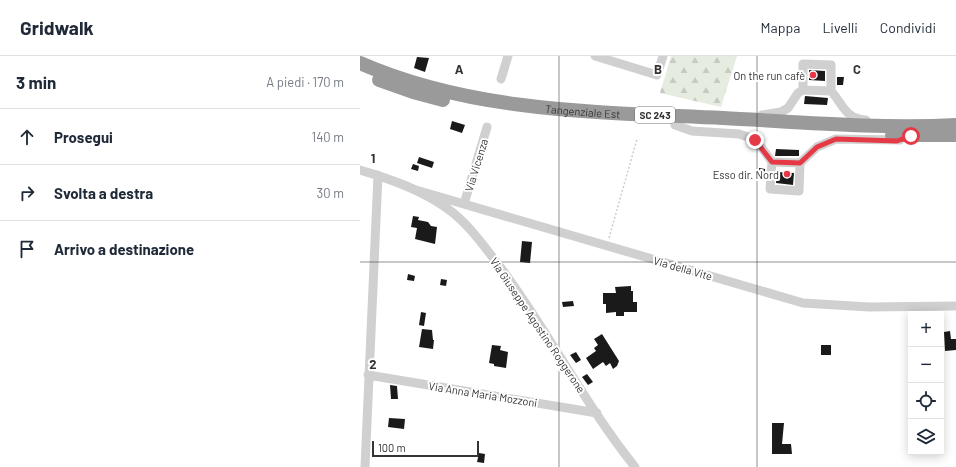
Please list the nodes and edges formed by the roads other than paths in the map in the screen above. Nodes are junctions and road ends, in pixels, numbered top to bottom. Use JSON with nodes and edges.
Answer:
{"nodes":[{"id":1,"x":508,"y":56,"type":"edge"},
{"id":2,"x":595,"y":56,"type":"edge"},
{"id":3,"x":663,"y":56,"type":"edge"},
{"id":4,"x":360,"y":63,"type":"edge"},
{"id":5,"x":360,"y":73,"type":"edge"},
{"id":6,"x":501,"y":79,"type":"dead end"},
{"id":7,"x":803,"y":90,"type":"junction"},
{"id":8,"x":831,"y":91,"type":"junction"},
{"id":9,"x":675,"y":120,"type":"junction"},
{"id":10,"x":956,"y":125,"type":"edge"},
{"id":11,"x":928,"y":126,"type":"junction"},
{"id":12,"x":487,"y":127,"type":"dead end"},
{"id":13,"x":956,"y":135,"type":"edge"},
{"id":14,"x":911,"y":136,"type":"junction"},
{"id":15,"x":772,"y":162,"type":"junction"},
{"id":16,"x":800,"y":163,"type":"junction"},
{"id":17,"x":360,"y":170,"type":"edge"},
{"id":18,"x":378,"y":175,"type":"junction"},
{"id":19,"x":416,"y":190,"type":"junction"},
{"id":20,"x":464,"y":204,"type":"junction"},
{"id":21,"x":956,"y":306,"type":"edge"},
{"id":22,"x":368,"y":375,"type":"junction"},
{"id":23,"x":597,"y":413,"type":"junction"},
{"id":24,"x":365,"y":467,"type":"edge"},
{"id":25,"x":635,"y":467,"type":"edge"}],
"edges":[{"from":1,"to":6,"type":"street"},
{"from":2,"to":3,"type":"street"},
{"from":4,"to":9,"type":"highway","name":"Tangenziale Est","number":"SC 243"},
{"from":5,"to":9,"type":"highway","name":"Tangenziale Est","number":"SC 243"},
{"from":7,"to":8,"type":"street"},
{"from":7,"to":8,"type":"street"},
{"from":7,"to":9,"type":"street"},
{"from":8,"to":11,"type":"street"},
{"from":9,"to":11,"type":"highway","name":"Tangenziale Est","number":"SC 243"},
{"from":9,"to":14,"type":"highway","name":"Tangenziale Est","number":"SC 243"},
{"from":9,"to":15,"type":"street"},
{"from":10,"to":11,"type":"highway","name":"Tangenziale Est","number":"SC 243"},
{"from":12,"to":20,"type":"street","name":"Via Vicenza"},
{"from":13,"to":14,"type":"highway","name":"Tangenziale Est","number":"SC 243"},
{"from":14,"to":16,"type":"street"},
{"from":15,"to":16,"type":"street"},
{"from":15,"to":16,"type":"street"},
{"from":17,"to":18,"type":"street","name":"Via Giuseppe Agostino Roggerone"},
{"from":18,"to":19,"type":"street","name":"Via Giuseppe Agostino Roggerone"},
{"from":18,"to":22,"type":"street"},
{"from":19,"to":20,"type":"street","name":"Via della Vite"},
{"from":19,"to":23,"type":"street","name":"Via Giuseppe Agostino Roggerone"},
{"from":20,"to":21,"type":"street","name":"Via della Vite"},
{"from":22,"to":23,"type":"street","name":"Via Anna Maria Mozzoni"},
{"from":22,"to":24,"type":"street"},
{"from":23,"to":25,"type":"street","name":"Via Giuseppe Agostino Roggerone"}]}
